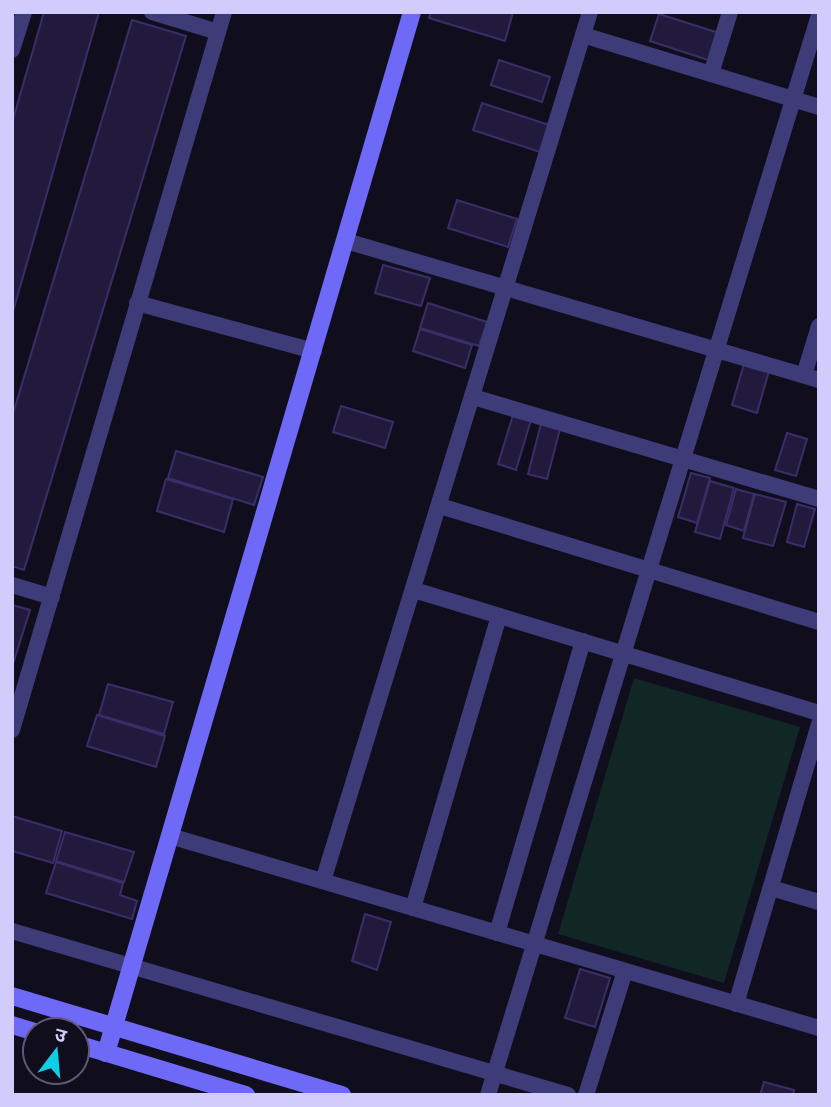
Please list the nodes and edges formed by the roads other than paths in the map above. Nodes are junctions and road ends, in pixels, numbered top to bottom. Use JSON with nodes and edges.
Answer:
{"nodes":[{"id":1,"x":24,"y":12,"type":"edge"},
{"id":2,"x":152,"y":12,"type":"edge"},
{"id":3,"x":224,"y":12,"type":"edge"},
{"id":4,"x":412,"y":12,"type":"edge"},
{"id":5,"x":590,"y":12,"type":"edge"},
{"id":6,"x":730,"y":12,"type":"edge"},
{"id":7,"x":819,"y":15,"type":"edge"},
{"id":8,"x":218,"y":32,"type":"junction"},
{"id":9,"x":583,"y":35,"type":"junction"},
{"id":10,"x":12,"y":50,"type":"edge"},
{"id":11,"x":711,"y":75,"type":"junction"},
{"id":12,"x":793,"y":99,"type":"junction"},
{"id":13,"x":819,"y":107,"type":"edge"},
{"id":14,"x":346,"y":241,"type":"junction"},
{"id":15,"x":508,"y":288,"type":"junction"},
{"id":16,"x":137,"y":303,"type":"junction"},
{"id":17,"x":819,"y":326,"type":"edge"},
{"id":18,"x":718,"y":350,"type":"junction"},
{"id":19,"x":314,"y":351,"type":"junction"},
{"id":20,"x":811,"y":378,"type":"edge"},
{"id":21,"x":473,"y":397,"type":"junction"},
{"id":22,"x":684,"y":459,"type":"junction"},
{"id":23,"x":819,"y":499,"type":"edge"},
{"id":24,"x":440,"y":506,"type":"junction"},
{"id":25,"x":650,"y":570,"type":"junction"},
{"id":26,"x":12,"y":584,"type":"edge"},
{"id":27,"x":414,"y":590,"type":"junction"},
{"id":28,"x":52,"y":597,"type":"junction"},
{"id":29,"x":499,"y":616,"type":"junction"},
{"id":30,"x":819,"y":622,"type":"edge"},
{"id":31,"x":583,"y":641,"type":"junction"},
{"id":32,"x":624,"y":654,"type":"junction"},
{"id":33,"x":819,"y":713,"type":"edge"},
{"id":34,"x":819,"y":724,"type":"edge"},
{"id":35,"x":12,"y":730,"type":"edge"},
{"id":36,"x":170,"y":836,"type":"junction"},
{"id":37,"x":323,"y":881,"type":"junction"},
{"id":38,"x":771,"y":888,"type":"junction"},
{"id":39,"x":819,"y":902,"type":"edge"},
{"id":40,"x":413,"y":908,"type":"junction"},
{"id":41,"x":12,"y":930,"type":"edge"},
{"id":42,"x":497,"y":933,"type":"junction"},
{"id":43,"x":534,"y":944,"type":"junction"},
{"id":44,"x":132,"y":966,"type":"junction"},
{"id":45,"x":625,"y":971,"type":"junction"},
{"id":46,"x":12,"y":996,"type":"edge"},
{"id":47,"x":736,"y":1004,"type":"junction"},
{"id":48,"x":114,"y":1027,"type":"junction"},
{"id":49,"x":819,"y":1028,"type":"edge"},
{"id":50,"x":91,"y":1048,"type":"edge"},
{"id":51,"x":106,"y":1053,"type":"junction"},
{"id":52,"x":495,"y":1073,"type":"junction"},
{"id":53,"x":246,"y":1095,"type":"edge"},
{"id":54,"x":342,"y":1095,"type":"edge"},
{"id":55,"x":488,"y":1095,"type":"edge"},
{"id":56,"x":568,"y":1095,"type":"edge"},
{"id":57,"x":586,"y":1095,"type":"edge"}],
"edges":[{"from":1,"to":10,"type":"street"},
{"from":2,"to":8,"type":"street"},
{"from":3,"to":8,"type":"street"},
{"from":4,"to":14,"type":"street"},
{"from":5,"to":9,"type":"street"},
{"from":6,"to":11,"type":"street"},
{"from":7,"to":12,"type":"street"},
{"from":8,"to":16,"type":"street"},
{"from":9,"to":11,"type":"street"},
{"from":9,"to":15,"type":"street"},
{"from":11,"to":12,"type":"street"},
{"from":12,"to":13,"type":"street"},
{"from":12,"to":18,"type":"street"},
{"from":14,"to":15,"type":"street"},
{"from":14,"to":19,"type":"street"},
{"from":15,"to":18,"type":"street"},
{"from":15,"to":21,"type":"street"},
{"from":16,"to":19,"type":"street"},
{"from":16,"to":28,"type":"street"},
{"from":17,"to":20,"type":"street"},
{"from":18,"to":20,"type":"street"},
{"from":18,"to":22,"type":"street"},
{"from":19,"to":36,"type":"street"},
{"from":21,"to":22,"type":"street"},
{"from":21,"to":24,"type":"street"},
{"from":22,"to":23,"type":"street"},
{"from":22,"to":25,"type":"street"},
{"from":24,"to":25,"type":"street"},
{"from":24,"to":27,"type":"street"},
{"from":25,"to":30,"type":"street"},
{"from":25,"to":32,"type":"street"},
{"from":26,"to":28,"type":"street"},
{"from":27,"to":29,"type":"street"},
{"from":27,"to":37,"type":"street"},
{"from":28,"to":35,"type":"street"},
{"from":29,"to":31,"type":"street"},
{"from":29,"to":40,"type":"street"},
{"from":31,"to":32,"type":"street"},
{"from":31,"to":42,"type":"street"},
{"from":32,"to":33,"type":"street"},
{"from":32,"to":43,"type":"street"},
{"from":34,"to":38,"type":"street"},
{"from":36,"to":37,"type":"street"},
{"from":36,"to":44,"type":"street"},
{"from":37,"to":40,"type":"street"},
{"from":38,"to":39,"type":"street"},
{"from":38,"to":47,"type":"street"},
{"from":40,"to":42,"type":"street"},
{"from":41,"to":44,"type":"street"},
{"from":42,"to":43,"type":"street"},
{"from":43,"to":45,"type":"street"},
{"from":43,"to":52,"type":"street"},
{"from":44,"to":48,"type":"street"},
{"from":44,"to":52,"type":"street"},
{"from":45,"to":47,"type":"street"},
{"from":45,"to":57,"type":"street"},
{"from":46,"to":48,"type":"street"},
{"from":47,"to":49,"type":"street"},
{"from":48,"to":51,"type":"street"},
{"from":48,"to":54,"type":"street"},
{"from":50,"to":51,"type":"street"},
{"from":51,"to":53,"type":"street"},
{"from":52,"to":55,"type":"street"},
{"from":52,"to":56,"type":"street"}]}
